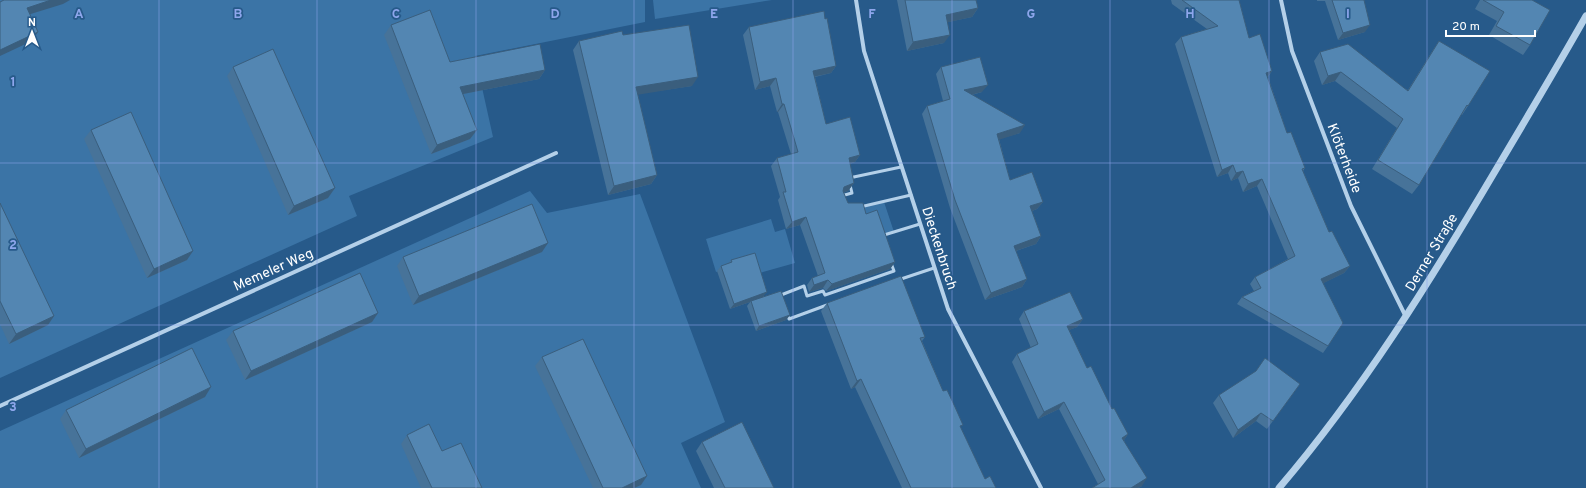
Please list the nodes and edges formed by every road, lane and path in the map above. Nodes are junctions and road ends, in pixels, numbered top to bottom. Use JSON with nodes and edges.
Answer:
{"nodes":[{"id":1,"x":856,"y":0,"type":"edge"},
{"id":2,"x":1281,"y":0,"type":"edge"},
{"id":3,"x":1586,"y":16,"type":"edge"},
{"id":4,"x":556,"y":153,"type":"dead end"},
{"id":5,"x":902,"y":167,"type":"junction"},
{"id":6,"x":911,"y":195,"type":"junction"},
{"id":7,"x":843,"y":203,"type":"edge"},
{"id":8,"x":858,"y":208,"type":"edge"},
{"id":9,"x":920,"y":224,"type":"junction"},
{"id":10,"x":884,"y":243,"type":"edge"},
{"id":11,"x":889,"y":257,"type":"edge"},
{"id":12,"x":934,"y":268,"type":"junction"},
{"id":13,"x":891,"y":282,"type":"edge"},
{"id":14,"x":782,"y":301,"type":"edge"},
{"id":15,"x":832,"y":304,"type":"edge"},
{"id":16,"x":785,"y":307,"type":"edge"},
{"id":17,"x":1406,"y":318,"type":"junction"},
{"id":18,"x":0,"y":406,"type":"edge"},
{"id":19,"x":1041,"y":488,"type":"edge"},
{"id":20,"x":1279,"y":488,"type":"edge"}],
"edges":[{"from":1,"to":5,"type":"street","name":"Dieckenbruch"},
{"from":2,"to":17,"type":"street","name":"Klöterheide"},
{"from":3,"to":17,"type":"street","name":"Derner Straße"},
{"from":4,"to":18,"type":"street","name":"Memeler Weg"},
{"from":5,"to":6,"type":"street","name":"Dieckenbruch"},
{"from":5,"to":7,"type":"lane"},
{"from":6,"to":8,"type":"lane"},
{"from":6,"to":9,"type":"street","name":"Dieckenbruch"},
{"from":9,"to":10,"type":"lane"},
{"from":9,"to":12,"type":"street","name":"Dieckenbruch"},
{"from":11,"to":14,"type":"lane"},
{"from":12,"to":13,"type":"lane"},
{"from":12,"to":19,"type":"street","name":"Dieckenbruch"},
{"from":15,"to":16,"type":"lane"},
{"from":17,"to":20,"type":"street","name":"Derner Straße"}]}
